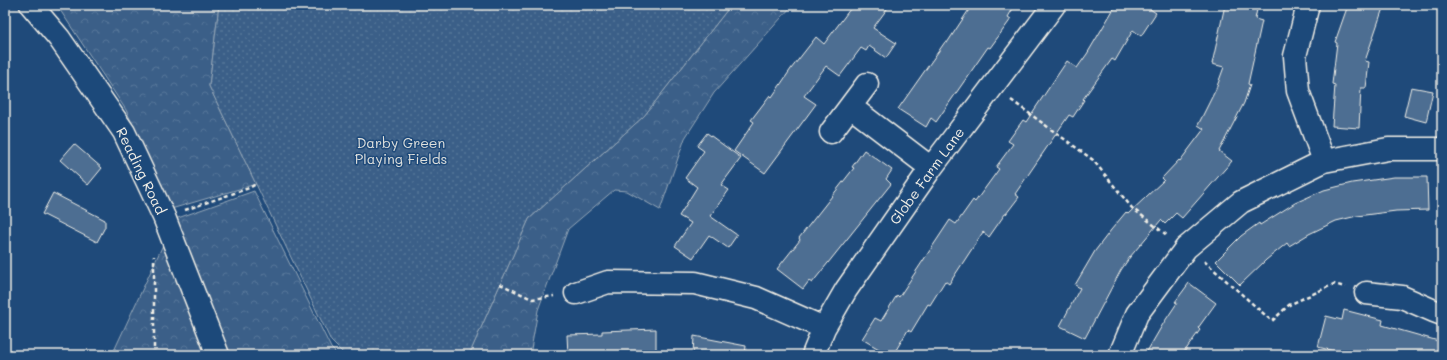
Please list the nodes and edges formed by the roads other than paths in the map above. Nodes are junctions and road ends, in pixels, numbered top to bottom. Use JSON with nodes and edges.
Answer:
{"nodes":[{"id":1,"x":31,"y":5,"type":"edge"},
{"id":2,"x":1054,"y":5,"type":"edge"},
{"id":3,"x":1308,"y":5,"type":"edge"},
{"id":4,"x":867,"y":84,"type":"dead end"},
{"id":5,"x":851,"y":107,"type":"junction"},
{"id":6,"x":831,"y":132,"type":"dead end"},
{"id":7,"x":1442,"y":149,"type":"edge"},
{"id":8,"x":1324,"y":161,"type":"junction"},
{"id":9,"x":931,"y":168,"type":"junction"},
{"id":10,"x":576,"y":293,"type":"road end"},
{"id":11,"x":1366,"y":293,"type":"road end"},
{"id":12,"x":1442,"y":314,"type":"edge"},
{"id":13,"x":824,"y":328,"type":"junction"},
{"id":14,"x":218,"y":355,"type":"edge"},
{"id":15,"x":813,"y":355,"type":"edge"},
{"id":16,"x":1120,"y":355,"type":"edge"}],
"edges":[{"from":1,"to":14,"type":"street","name":"Reading Road"},
{"from":2,"to":9,"type":"street","name":"Globe Farm Lane"},
{"from":3,"to":8,"type":"street"},
{"from":4,"to":5,"type":"street"},
{"from":5,"to":6,"type":"street"},
{"from":5,"to":9,"type":"street"},
{"from":7,"to":8,"type":"street"},
{"from":8,"to":16,"type":"street"},
{"from":9,"to":13,"type":"street","name":"Globe Farm Lane"},
{"from":10,"to":13,"type":"street"},
{"from":11,"to":12,"type":"street"},
{"from":13,"to":15,"type":"street","name":"Globe Farm Lane"}]}
